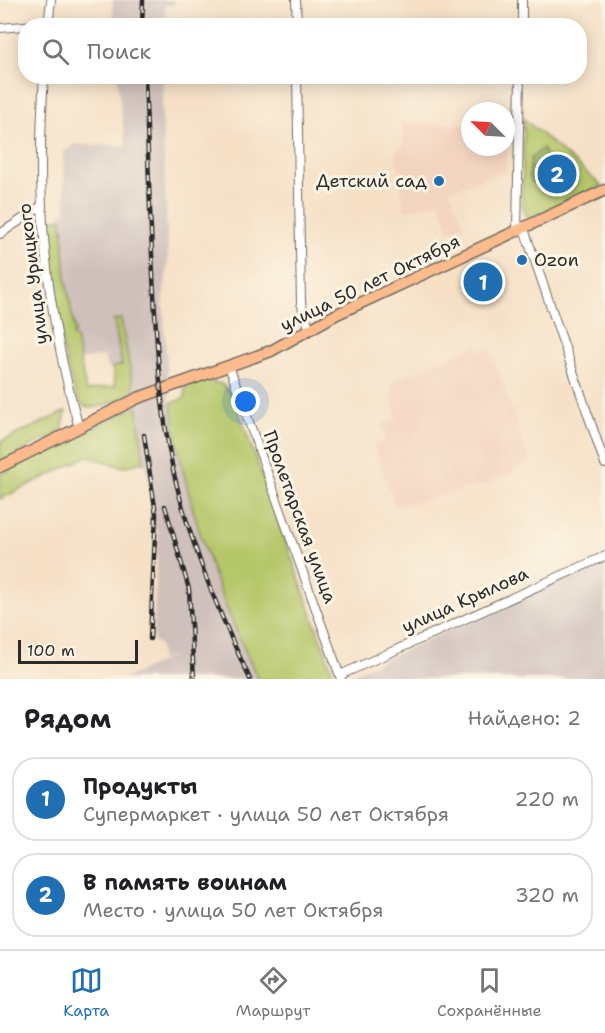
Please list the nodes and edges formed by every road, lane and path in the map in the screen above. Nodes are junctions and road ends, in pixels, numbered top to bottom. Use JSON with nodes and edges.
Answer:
{"nodes":[{"id":1,"x":51,"y":0,"type":"edge"},
{"id":2,"x":296,"y":0,"type":"edge"},
{"id":3,"x":522,"y":0,"type":"edge"},
{"id":4,"x":49,"y":18,"type":"edge"},
{"id":5,"x":297,"y":18,"type":"edge"},
{"id":6,"x":522,"y":18,"type":"edge"},
{"id":7,"x":18,"y":27,"type":"edge"},
{"id":8,"x":0,"y":28,"type":"edge"},
{"id":9,"x":44,"y":84,"type":"edge"},
{"id":10,"x":297,"y":84,"type":"edge"},
{"id":11,"x":520,"y":84,"type":"edge"},
{"id":12,"x":605,"y":190,"type":"edge"},
{"id":13,"x":40,"y":207,"type":"junction"},
{"id":14,"x":520,"y":228,"type":"junction"},
{"id":15,"x":0,"y":234,"type":"edge"},
{"id":16,"x":310,"y":330,"type":"junction"},
{"id":17,"x":229,"y":366,"type":"junction"},
{"id":18,"x":79,"y":428,"type":"junction"},
{"id":19,"x":605,"y":464,"type":"edge"},
{"id":20,"x":0,"y":467,"type":"edge"},
{"id":21,"x":605,"y":556,"type":"edge"},
{"id":22,"x":340,"y":677,"type":"edge"}],
"edges":[{"from":1,"to":4,"type":"street"},
{"from":2,"to":5,"type":"street"},
{"from":3,"to":6,"type":"street"},
{"from":7,"to":8,"type":"street"},
{"from":9,"to":13,"type":"street","name":"улица Урицкого"},
{"from":10,"to":16,"type":"street"},
{"from":11,"to":14,"type":"street"},
{"from":12,"to":14,"type":"main road","name":"улица 50 лет Октября"},
{"from":13,"to":15,"type":"street"},
{"from":13,"to":18,"type":"street","name":"улица Урицкого"},
{"from":14,"to":16,"type":"main road","name":"улица 50 лет Октября"},
{"from":14,"to":19,"type":"street"},
{"from":16,"to":17,"type":"main road","name":"улица 50 лет Октября"},
{"from":17,"to":18,"type":"main road","name":"улица 50 лет Октября"},
{"from":17,"to":22,"type":"street","name":"Пролетарская улица"},
{"from":18,"to":20,"type":"main road","name":"улица 50 лет Октября"},
{"from":21,"to":22,"type":"street","name":"улица Крылова"}]}
